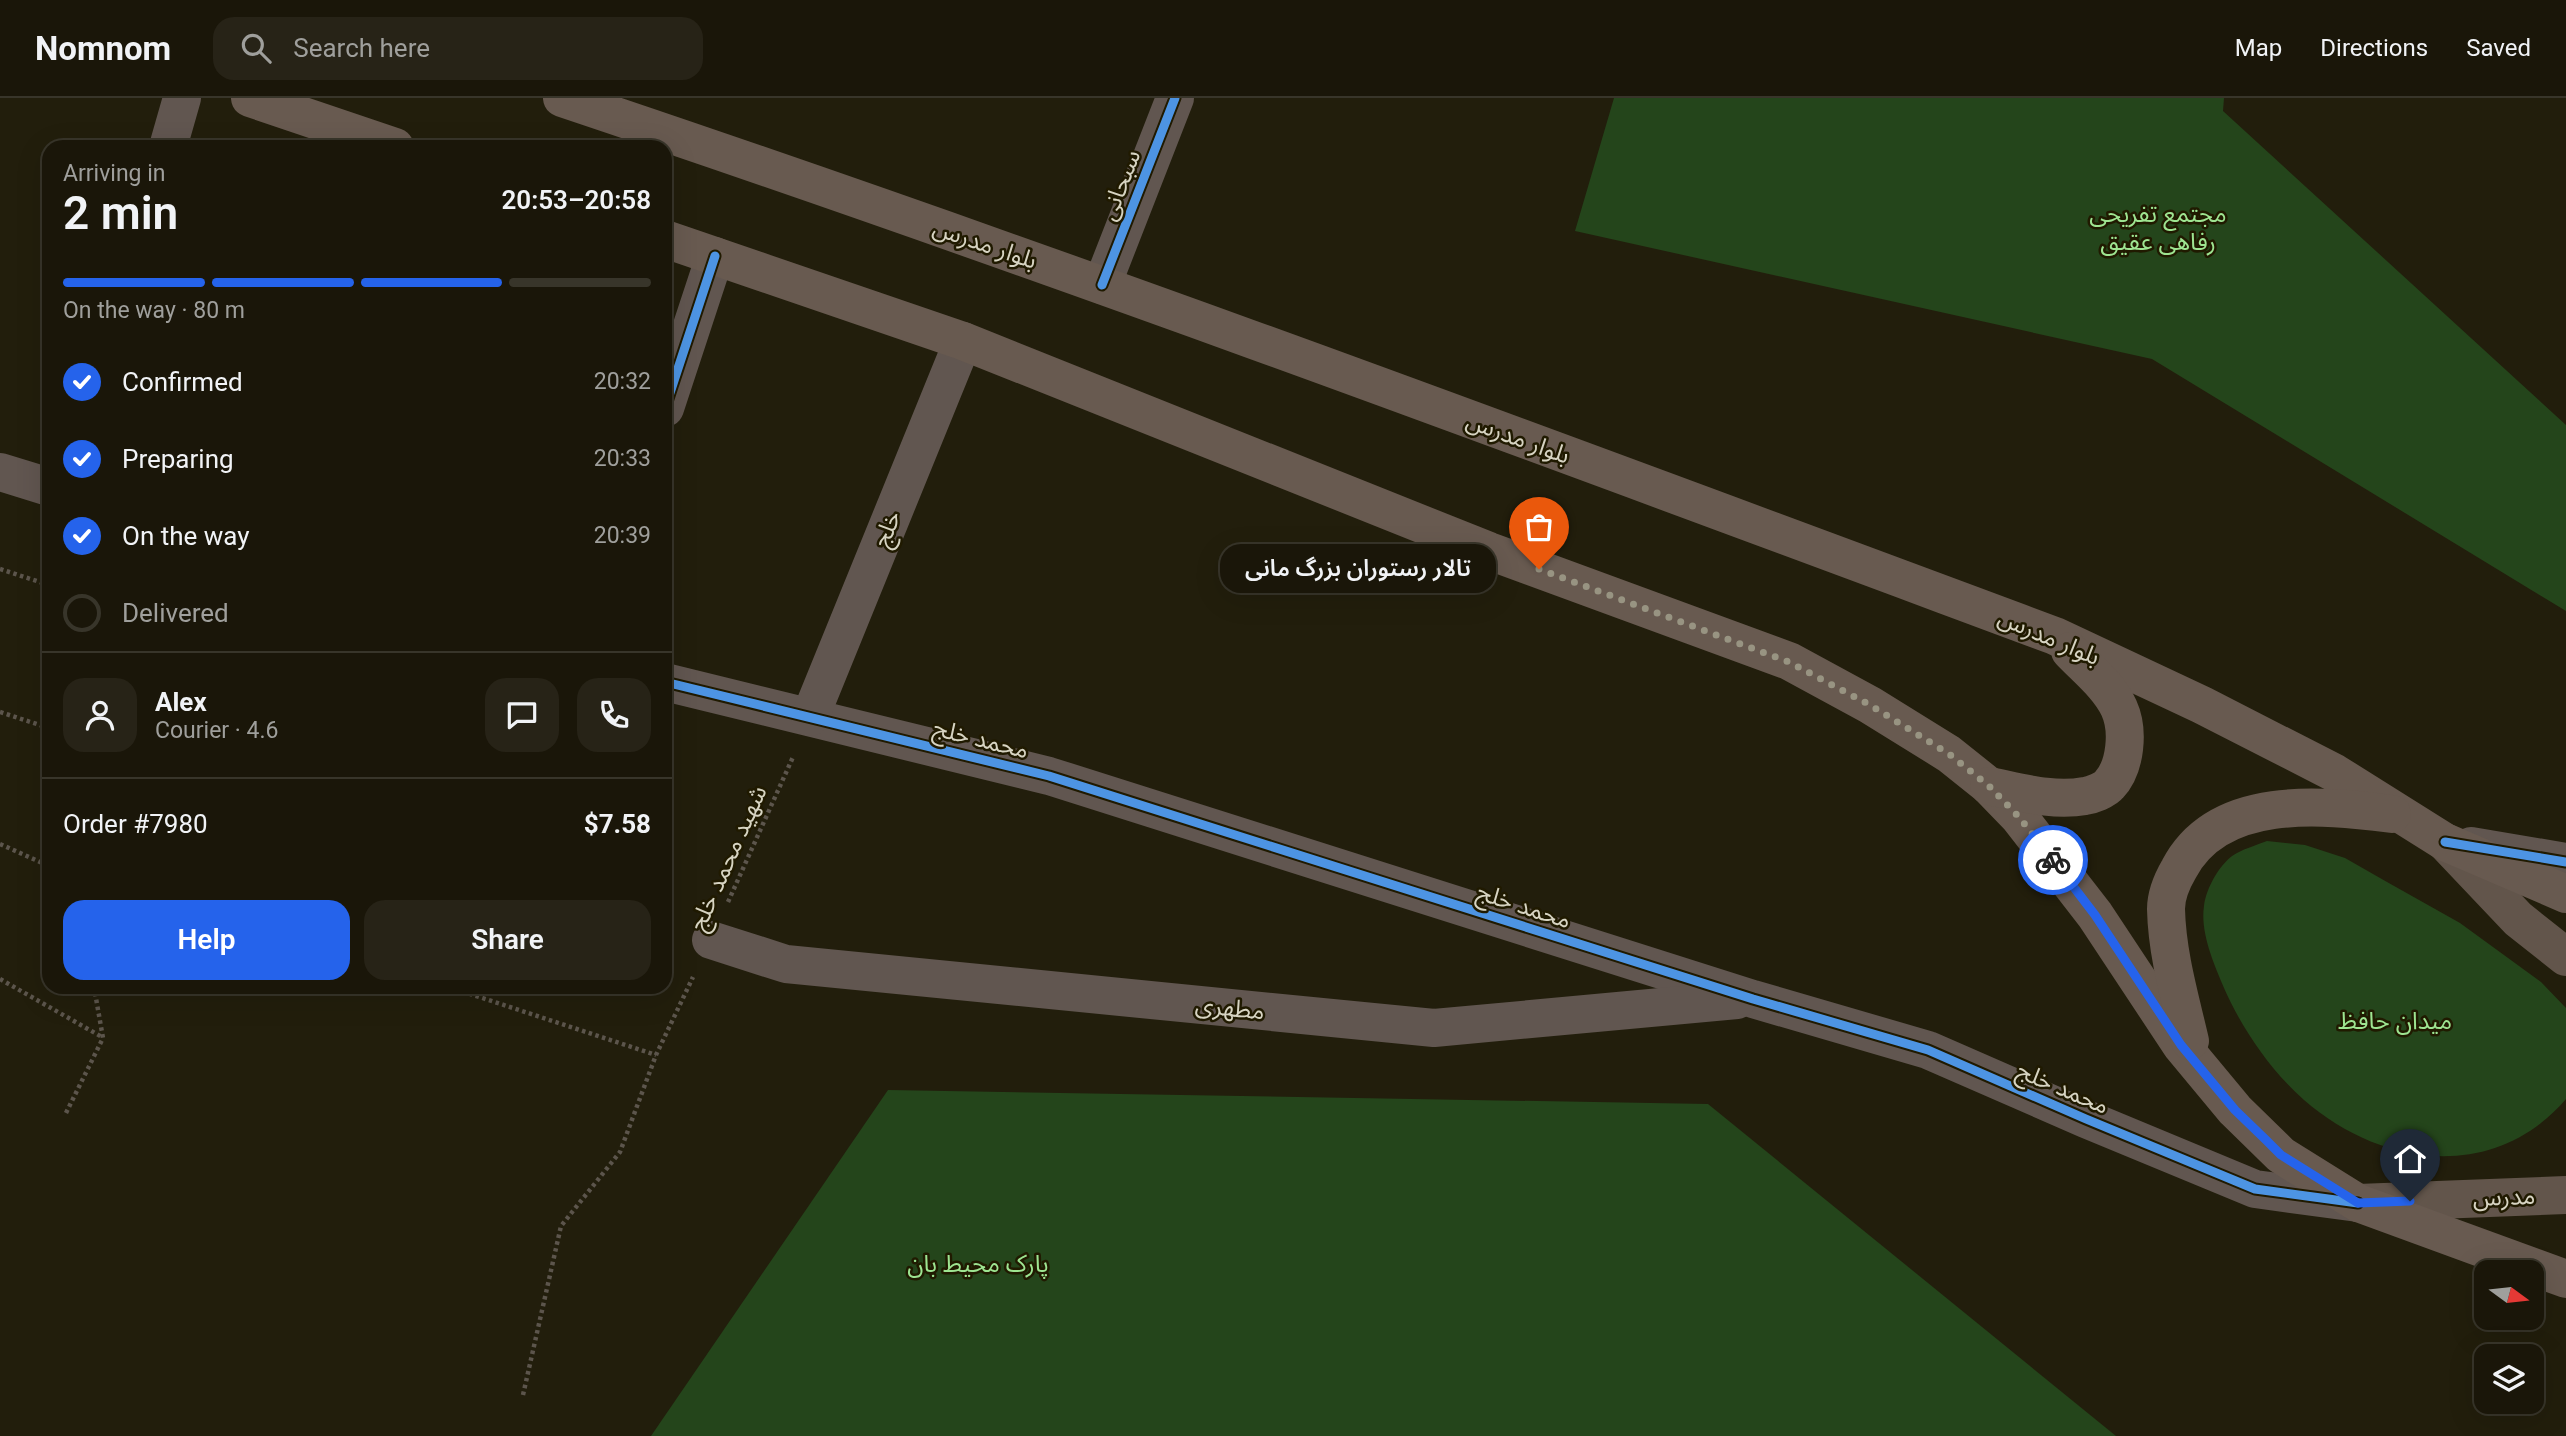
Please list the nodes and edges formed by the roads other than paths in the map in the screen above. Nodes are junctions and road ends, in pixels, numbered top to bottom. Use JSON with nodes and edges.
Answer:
{"nodes":[{"id":1,"x":183,"y":98,"type":"edge"},
{"id":2,"x":250,"y":98,"type":"edge"},
{"id":3,"x":562,"y":98,"type":"edge"},
{"id":4,"x":1175,"y":98,"type":"edge"},
{"id":5,"x":170,"y":140,"type":"edge"},
{"id":6,"x":373,"y":140,"type":"edge"},
{"id":7,"x":672,"y":241,"type":"edge"},
{"id":8,"x":715,"y":256,"type":"junction"},
{"id":9,"x":1102,"y":285,"type":"junction"},
{"id":10,"x":963,"y":341,"type":"junction"},
{"id":11,"x":672,"y":387,"type":"edge"},
{"id":12,"x":0,"y":472,"type":"edge"},
{"id":13,"x":42,"y":485,"type":"edge"},
{"id":14,"x":2055,"y":636,"type":"junction"},
{"id":15,"x":672,"y":684,"type":"edge"},
{"id":16,"x":810,"y":717,"type":"junction"},
{"id":17,"x":1989,"y":786,"type":"junction"},
{"id":18,"x":2408,"y":817,"type":"junction"},
{"id":19,"x":2445,"y":842,"type":"junction"},
{"id":20,"x":2566,"y":862,"type":"edge"},
{"id":21,"x":2566,"y":894,"type":"edge"},
{"id":22,"x":711,"y":940,"type":"road end"},
{"id":23,"x":2566,"y":957,"type":"edge"},
{"id":24,"x":1753,"y":999,"type":"junction"},
{"id":25,"x":2196,"y":1065,"type":"junction"},
{"id":26,"x":2566,"y":1195,"type":"edge"},
{"id":27,"x":2358,"y":1203,"type":"junction"},
{"id":28,"x":2566,"y":1279,"type":"edge"}],
"edges":[{"from":1,"to":5,"type":"street"},
{"from":2,"to":6,"type":"highway"},
{"from":3,"to":9,"type":"highway","name":"بلوار مدرس"},
{"from":4,"to":9,"type":"street","name":"سبحانی"},
{"from":7,"to":8,"type":"highway"},
{"from":8,"to":10,"type":"highway"},
{"from":8,"to":11,"type":"street"},
{"from":9,"to":14,"type":"highway","name":"بلوار مدرس"},
{"from":10,"to":16,"type":"street","name":"خلج"},
{"from":10,"to":17,"type":"highway"},
{"from":12,"to":13,"type":"street"},
{"from":14,"to":17,"type":"highway"},
{"from":14,"to":18,"type":"highway","name":"بلوار مدرس"},
{"from":15,"to":16,"type":"street","name":"محمد خلج"},
{"from":16,"to":24,"type":"street","name":"محمد خلج"},
{"from":17,"to":25,"type":"highway"},
{"from":18,"to":19,"type":"highway","name":"بلوار مدرس"},
{"from":18,"to":25,"type":"highway"},
{"from":19,"to":20,"type":"street"},
{"from":19,"to":21,"type":"highway","name":"بلوار مدرس"},
{"from":19,"to":23,"type":"main road"},
{"from":22,"to":24,"type":"street","name":"مطهری"},
{"from":24,"to":27,"type":"street","name":"محمد خلج"},
{"from":25,"to":27,"type":"highway"},
{"from":26,"to":27,"type":"main road","name":"مدرس"},
{"from":27,"to":28,"type":"highway"}]}
